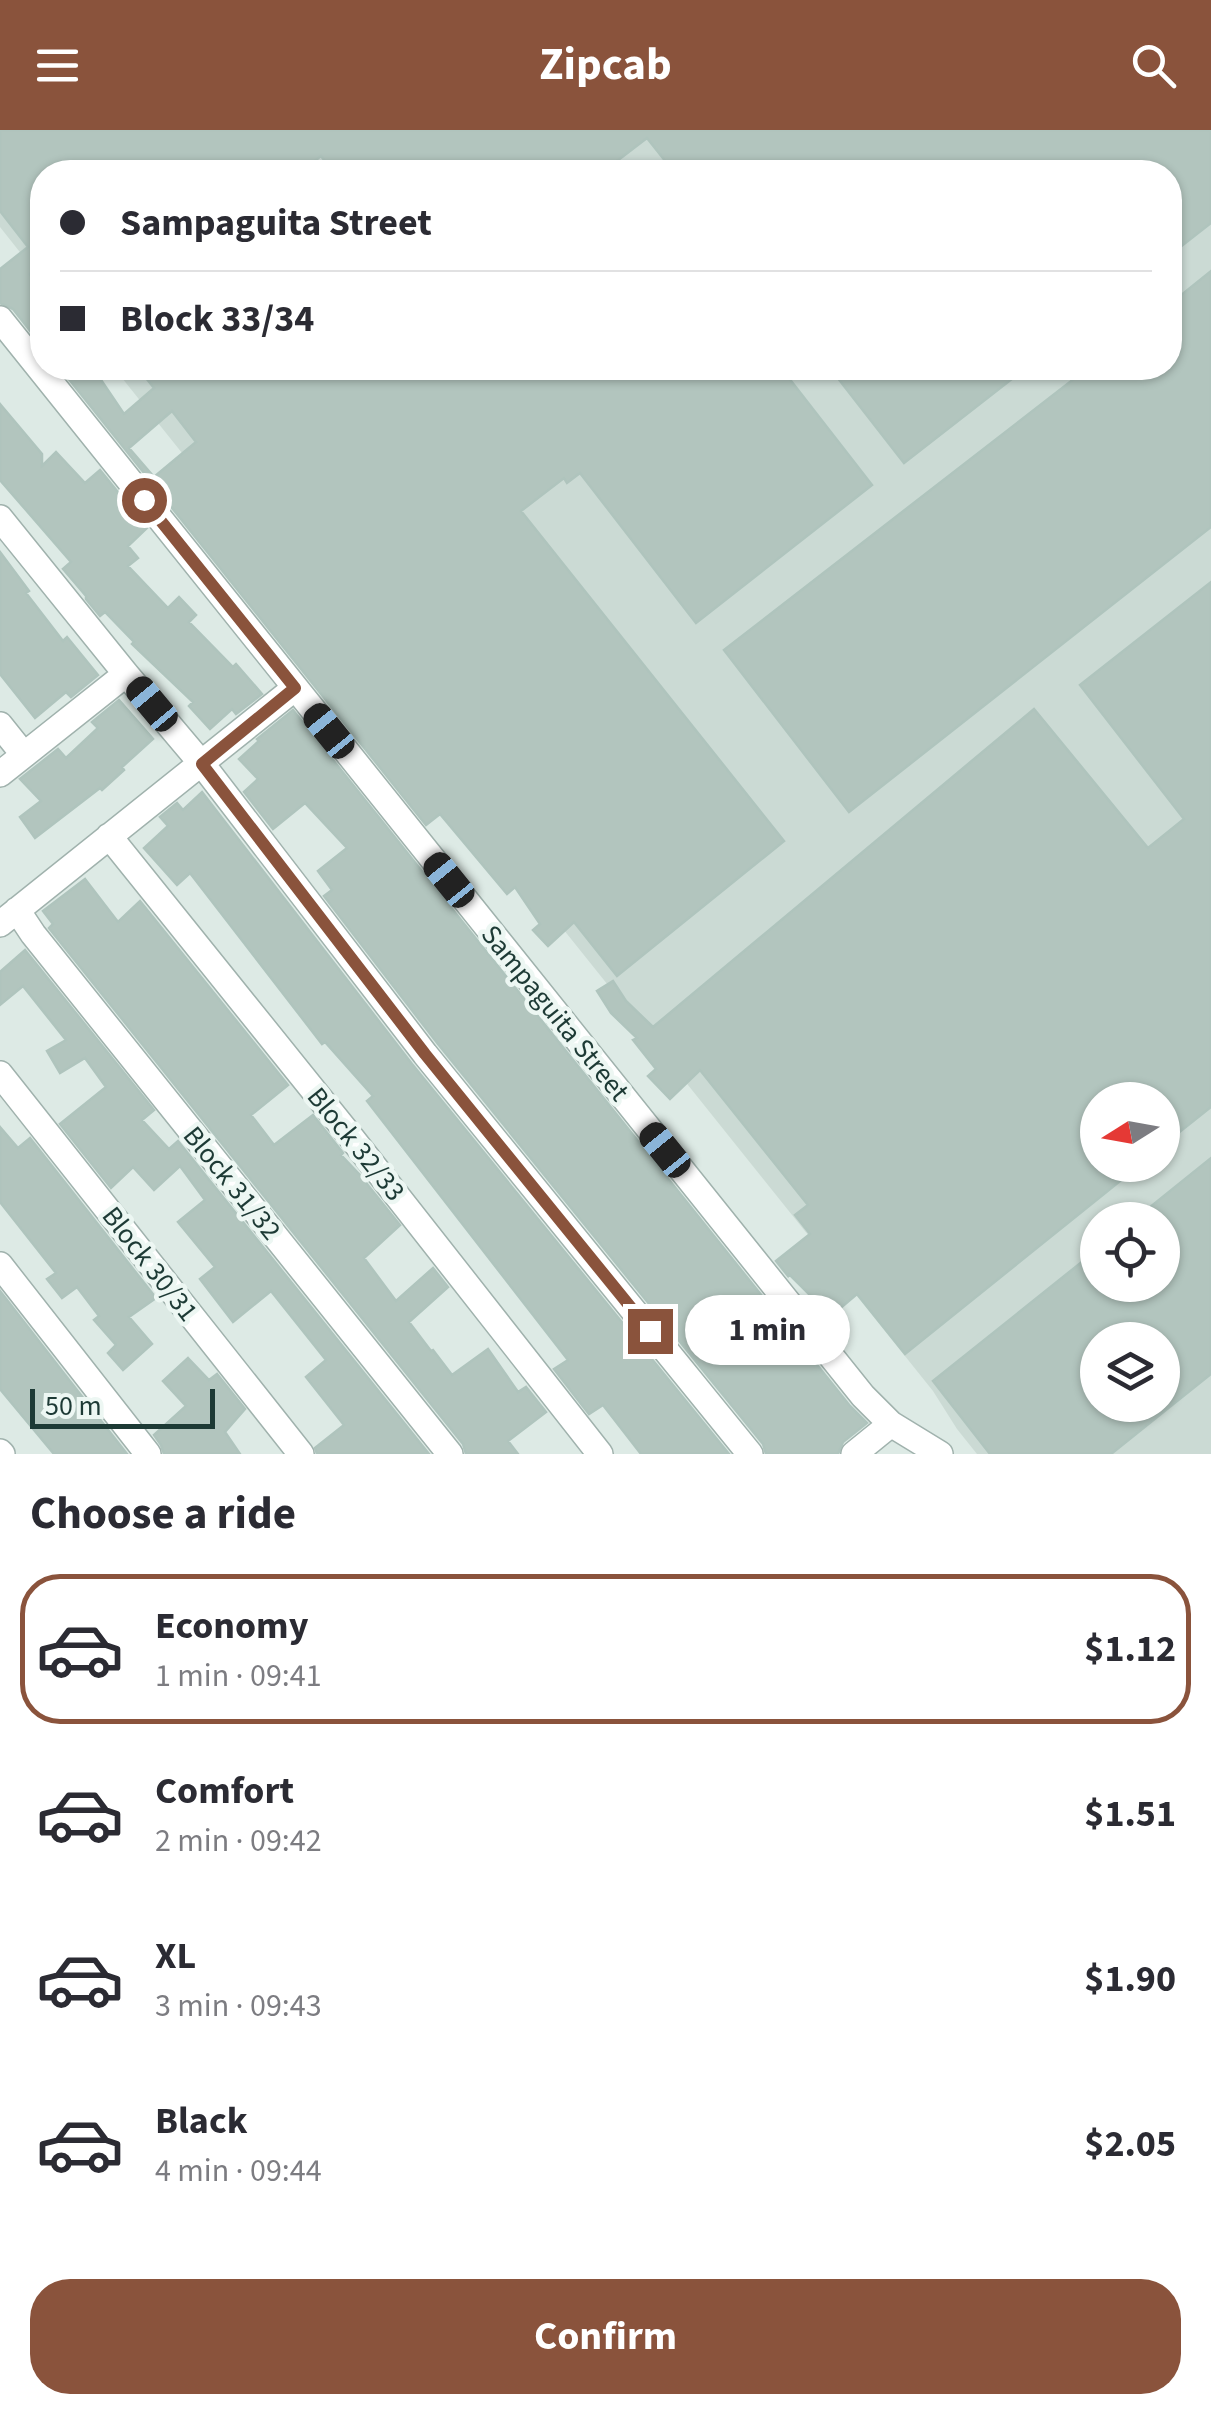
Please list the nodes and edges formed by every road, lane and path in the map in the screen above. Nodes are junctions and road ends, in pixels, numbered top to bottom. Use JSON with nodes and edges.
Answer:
{"nodes":[{"id":1,"x":0,"y":319,"type":"edge"},
{"id":2,"x":30,"y":357,"type":"edge"},
{"id":3,"x":49,"y":380,"type":"edge"},
{"id":4,"x":0,"y":518,"type":"edge"},
{"id":5,"x":126,"y":674,"type":"junction"},
{"id":6,"x":295,"y":688,"type":"junction"},
{"id":7,"x":0,"y":725,"type":"edge"},
{"id":8,"x":24,"y":756,"type":"junction"},
{"id":9,"x":202,"y":764,"type":"junction"},
{"id":10,"x":0,"y":774,"type":"edge"},
{"id":11,"x":109,"y":836,"type":"junction"},
{"id":12,"x":8,"y":917,"type":"edge"},
{"id":13,"x":0,"y":1074,"type":"edge"},
{"id":14,"x":0,"y":1265,"type":"edge"},
{"id":15,"x":891,"y":1424,"type":"junction"},
{"id":16,"x":148,"y":1454,"type":"edge"},
{"id":17,"x":301,"y":1454,"type":"edge"},
{"id":18,"x":450,"y":1454,"type":"edge"},
{"id":19,"x":600,"y":1454,"type":"edge"},
{"id":20,"x":750,"y":1454,"type":"edge"},
{"id":21,"x":854,"y":1454,"type":"edge"},
{"id":22,"x":940,"y":1454,"type":"edge"}],
"edges":[{"from":1,"to":2,"type":"street","name":"Sampaguita Street"},
{"from":3,"to":6,"type":"street","name":"Sampaguita Street"},
{"from":4,"to":5,"type":"street"},
{"from":5,"to":8,"type":"street"},
{"from":5,"to":9,"type":"street"},
{"from":6,"to":9,"type":"street"},
{"from":6,"to":15,"type":"street","name":"Sampaguita Street"},
{"from":7,"to":8,"type":"street"},
{"from":8,"to":10,"type":"street"},
{"from":9,"to":11,"type":"street"},
{"from":9,"to":20,"type":"street"},
{"from":11,"to":12,"type":"street"},
{"from":11,"to":19,"type":"street","name":"Block 32/33"},
{"from":12,"to":18,"type":"street","name":"Block 31/32"},
{"from":13,"to":17,"type":"street","name":"Block 30/31"},
{"from":14,"to":16,"type":"street"},
{"from":15,"to":21,"type":"street"},
{"from":15,"to":22,"type":"street","name":"Sampaguita Street"}]}
